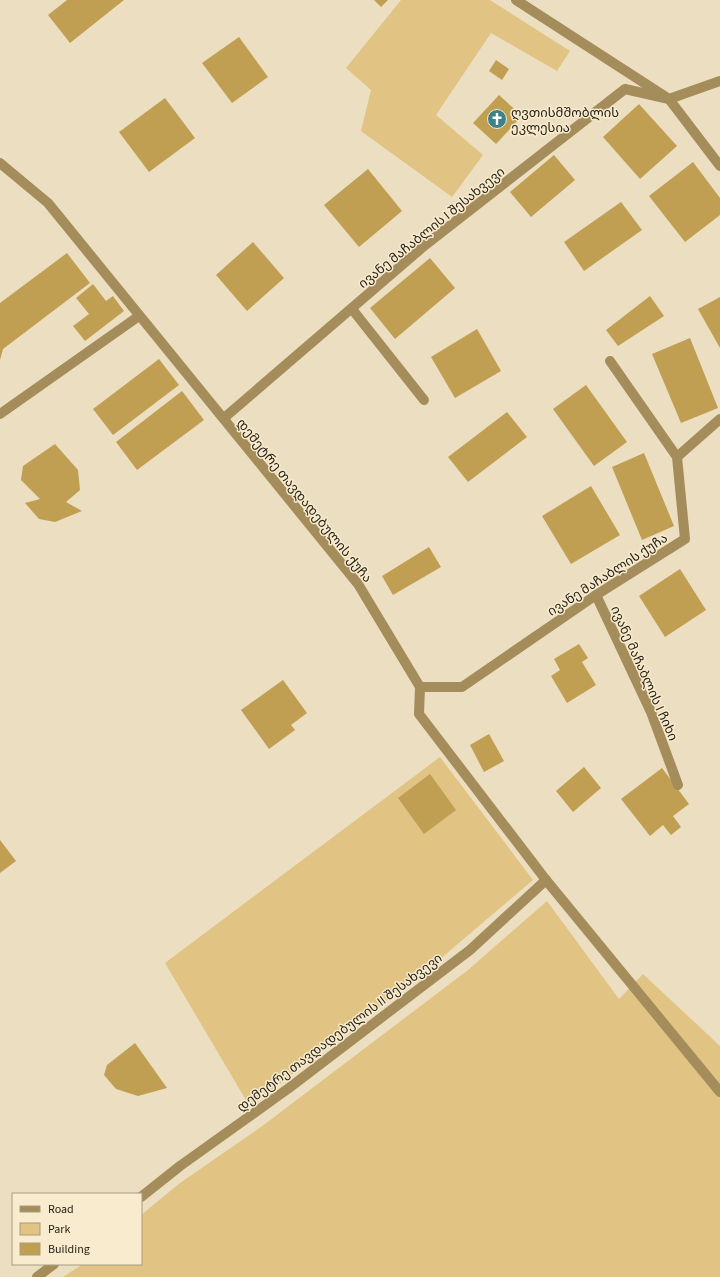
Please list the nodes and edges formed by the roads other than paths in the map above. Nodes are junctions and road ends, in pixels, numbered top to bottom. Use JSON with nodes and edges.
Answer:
{"nodes":[{"id":1,"x":516,"y":0,"type":"edge"},
{"id":2,"x":720,"y":81,"type":"edge"},
{"id":3,"x":669,"y":99,"type":"junction"},
{"id":4,"x":0,"y":163,"type":"edge"},
{"id":5,"x":720,"y":166,"type":"edge"},
{"id":6,"x":352,"y":309,"type":"junction"},
{"id":7,"x":139,"y":316,"type":"junction"},
{"id":8,"x":610,"y":361,"type":"dead end"},
{"id":9,"x":424,"y":400,"type":"dead end"},
{"id":10,"x":0,"y":414,"type":"edge"},
{"id":11,"x":224,"y":418,"type":"junction"},
{"id":12,"x":720,"y":419,"type":"edge"},
{"id":13,"x":677,"y":457,"type":"junction"},
{"id":14,"x":596,"y":595,"type":"junction"},
{"id":15,"x":420,"y":687,"type":"junction"},
{"id":16,"x":678,"y":784,"type":"dead end"},
{"id":17,"x":546,"y":880,"type":"junction"},
{"id":18,"x":720,"y":1092,"type":"edge"},
{"id":19,"x":142,"y":1196,"type":"edge"},
{"id":20,"x":53,"y":1265,"type":"edge"},
{"id":21,"x":37,"y":1277,"type":"edge"}],
"edges":[{"from":1,"to":3,"type":"street"},
{"from":2,"to":3,"type":"street"},
{"from":3,"to":5,"type":"street"},
{"from":3,"to":6,"type":"street","name":"ივანე მაჩაბლის I შესახვევი"},
{"from":4,"to":7,"type":"street","name":"დემეტრე თავდადებულის ქუჩა"},
{"from":6,"to":9,"type":"street"},
{"from":6,"to":11,"type":"street","name":"ივანე მაჩაბლის I შესახვევი"},
{"from":7,"to":10,"type":"street"},
{"from":7,"to":11,"type":"street","name":"დემეტრე თავდადებულის ქუჩა"},
{"from":8,"to":13,"type":"street"},
{"from":11,"to":15,"type":"street","name":"დემეტრე თავდადებულის ქუჩა"},
{"from":12,"to":13,"type":"street"},
{"from":13,"to":14,"type":"street","name":"ივანე მაჩაბლის ქუჩა"},
{"from":14,"to":15,"type":"street","name":"ივანე მაჩაბლის ქუჩა"},
{"from":14,"to":16,"type":"street","name":"ივანე მაჩაბლის I ჩიხი"},
{"from":15,"to":17,"type":"street"},
{"from":17,"to":18,"type":"street"},
{"from":17,"to":19,"type":"street","name":"დემეტრე თავდადებულის II შესახვევი"},
{"from":20,"to":21,"type":"street"}]}
